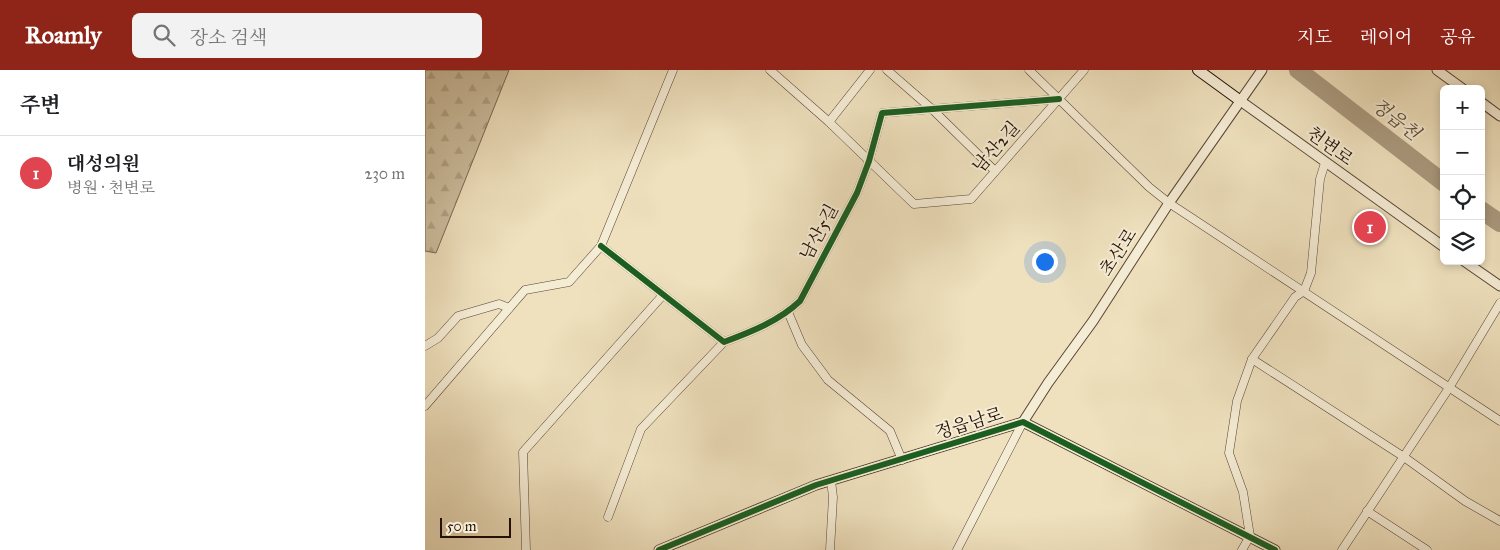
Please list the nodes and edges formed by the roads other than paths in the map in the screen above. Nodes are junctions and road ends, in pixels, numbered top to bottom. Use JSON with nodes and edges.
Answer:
{"nodes":[{"id":1,"x":673,"y":70,"type":"edge"},
{"id":2,"x":771,"y":70,"type":"edge"},
{"id":3,"x":870,"y":70,"type":"edge"},
{"id":4,"x":887,"y":70,"type":"edge"},
{"id":5,"x":1029,"y":70,"type":"edge"},
{"id":6,"x":1084,"y":70,"type":"edge"},
{"id":7,"x":1198,"y":70,"type":"edge"},
{"id":8,"x":1262,"y":70,"type":"edge"},
{"id":9,"x":1437,"y":70,"type":"edge"},
{"id":10,"x":1458,"y":85,"type":"edge"},
{"id":11,"x":1059,"y":98,"type":"junction"},
{"id":12,"x":1242,"y":102,"type":"junction"},
{"id":13,"x":1485,"y":105,"type":"edge"},
{"id":14,"x":933,"y":110,"type":"junction"},
{"id":15,"x":1500,"y":116,"type":"edge"},
{"id":16,"x":829,"y":122,"type":"junction"},
{"id":17,"x":869,"y":161,"type":"junction"},
{"id":18,"x":1325,"y":163,"type":"junction"},
{"id":19,"x":995,"y":171,"type":"junction"},
{"id":20,"x":1169,"y":203,"type":"junction"},
{"id":21,"x":1440,"y":244,"type":"edge"},
{"id":22,"x":601,"y":246,"type":"junction"},
{"id":23,"x":1470,"y":265,"type":"edge"},
{"id":24,"x":1500,"y":286,"type":"edge"},
{"id":25,"x":1304,"y":291,"type":"junction"},
{"id":26,"x":663,"y":295,"type":"junction"},
{"id":27,"x":1500,"y":303,"type":"edge"},
{"id":28,"x":509,"y":308,"type":"junction"},
{"id":29,"x":788,"y":312,"type":"junction"},
{"id":30,"x":724,"y":342,"type":"junction"},
{"id":31,"x":425,"y":346,"type":"edge"},
{"id":32,"x":1252,"y":359,"type":"junction"},
{"id":33,"x":1449,"y":388,"type":"junction"},
{"id":34,"x":425,"y":406,"type":"edge"},
{"id":35,"x":1500,"y":421,"type":"edge"},
{"id":36,"x":1023,"y":422,"type":"junction"},
{"id":37,"x":1404,"y":457,"type":"junction"},
{"id":38,"x":902,"y":460,"type":"junction"},
{"id":39,"x":831,"y":481,"type":"junction"},
{"id":40,"x":1367,"y":511,"type":"junction"},
{"id":41,"x":608,"y":516,"type":"dead end"},
{"id":42,"x":1500,"y":521,"type":"edge"},
{"id":43,"x":1249,"y":536,"type":"junction"},
{"id":44,"x":526,"y":550,"type":"edge"},
{"id":45,"x":659,"y":550,"type":"edge"},
{"id":46,"x":830,"y":550,"type":"edge"},
{"id":47,"x":957,"y":550,"type":"edge"},
{"id":48,"x":1242,"y":550,"type":"edge"},
{"id":49,"x":1275,"y":550,"type":"edge"},
{"id":50,"x":1342,"y":550,"type":"edge"},
{"id":51,"x":1427,"y":550,"type":"edge"}],
"edges":[{"from":1,"to":22,"type":"street"},
{"from":2,"to":16,"type":"street"},
{"from":3,"to":16,"type":"street"},
{"from":4,"to":14,"type":"street"},
{"from":5,"to":11,"type":"street"},
{"from":6,"to":11,"type":"street","name":"남산2길"},
{"from":7,"to":12,"type":"main road","name":"천변로"},
{"from":8,"to":12,"type":"street","name":"초산로"},
{"from":9,"to":10,"type":"street"},
{"from":11,"to":14,"type":"street","name":"남산5길"},
{"from":11,"to":19,"type":"street","name":"남산2길"},
{"from":11,"to":20,"type":"street"},
{"from":12,"to":18,"type":"street","name":"천변로"},
{"from":12,"to":20,"type":"street","name":"초산로"},
{"from":13,"to":15,"type":"street"},
{"from":14,"to":17,"type":"street","name":"남산5길"},
{"from":14,"to":19,"type":"street"},
{"from":16,"to":17,"type":"street"},
{"from":17,"to":19,"type":"street","name":"남산2길"},
{"from":17,"to":29,"type":"street","name":"남산5길"},
{"from":18,"to":21,"type":"street","name":"천변로"},
{"from":18,"to":25,"type":"street"},
{"from":20,"to":25,"type":"street"},
{"from":20,"to":36,"type":"street","name":"초산로"},
{"from":22,"to":26,"type":"street"},
{"from":22,"to":28,"type":"street"},
{"from":23,"to":24,"type":"street"},
{"from":25,"to":32,"type":"street"},
{"from":25,"to":33,"type":"street"},
{"from":26,"to":30,"type":"street"},
{"from":26,"to":44,"type":"street"},
{"from":27,"to":33,"type":"street"},
{"from":28,"to":31,"type":"street"},
{"from":28,"to":34,"type":"street"},
{"from":29,"to":30,"type":"street","name":"남산5길"},
{"from":29,"to":38,"type":"street"},
{"from":30,"to":41,"type":"street"},
{"from":32,"to":37,"type":"street"},
{"from":32,"to":43,"type":"street"},
{"from":33,"to":35,"type":"street"},
{"from":33,"to":37,"type":"street"},
{"from":36,"to":38,"type":"street","name":"정읍남로"},
{"from":36,"to":43,"type":"street","name":"정읍남로"},
{"from":36,"to":47,"type":"street"},
{"from":37,"to":40,"type":"street"},
{"from":37,"to":42,"type":"street"},
{"from":38,"to":39,"type":"street","name":"정읍남로"},
{"from":39,"to":45,"type":"street","name":"정읍남로"},
{"from":39,"to":46,"type":"street"},
{"from":40,"to":50,"type":"street"},
{"from":40,"to":51,"type":"street"},
{"from":43,"to":48,"type":"street"},
{"from":43,"to":49,"type":"street","name":"정읍남로"}]}
